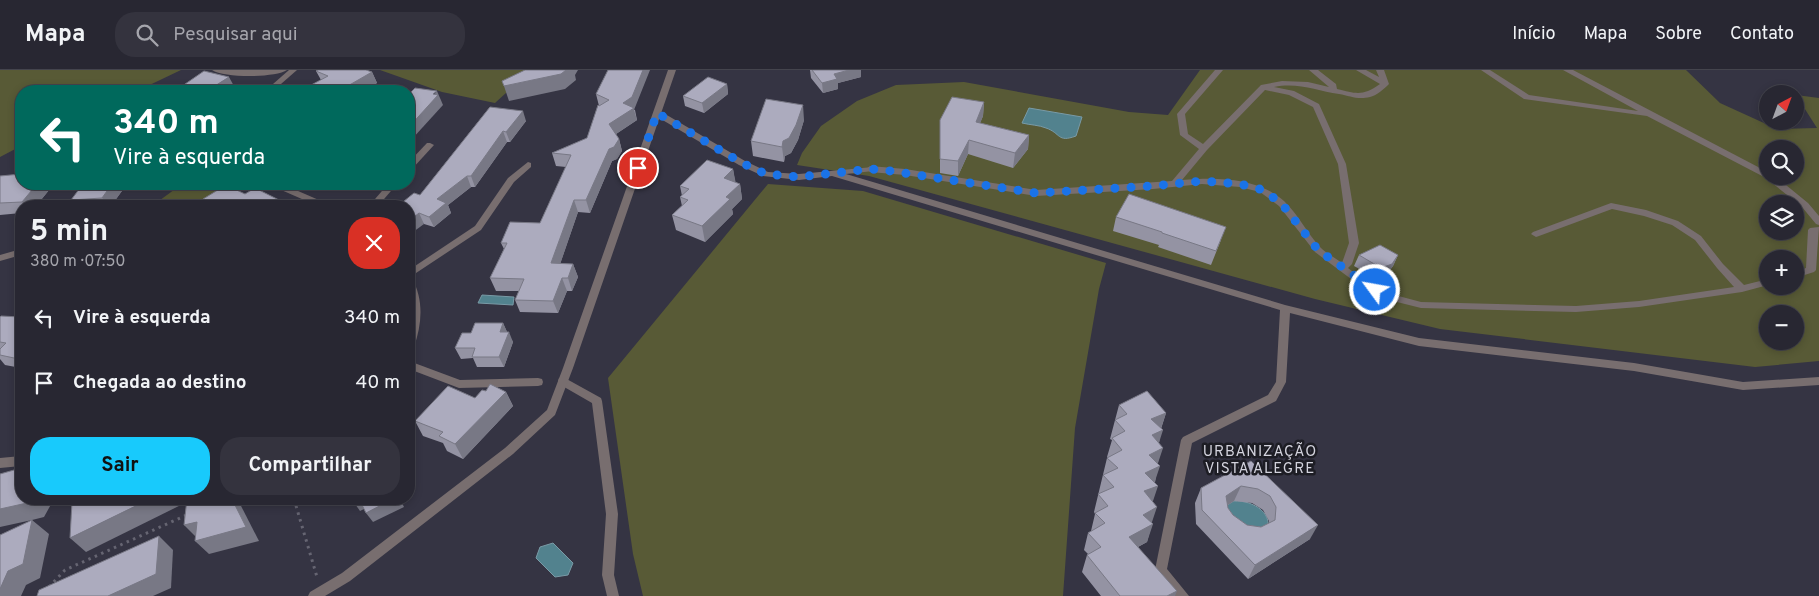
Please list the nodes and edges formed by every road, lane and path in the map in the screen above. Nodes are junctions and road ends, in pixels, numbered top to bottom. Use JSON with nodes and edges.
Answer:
{"nodes":[{"id":1,"x":216,"y":70,"type":"edge"},
{"id":2,"x":283,"y":70,"type":"edge"},
{"id":3,"x":293,"y":70,"type":"edge"},
{"id":4,"x":672,"y":70,"type":"edge"},
{"id":5,"x":1219,"y":70,"type":"edge"},
{"id":6,"x":1313,"y":70,"type":"edge"},
{"id":7,"x":1360,"y":70,"type":"edge"},
{"id":8,"x":1380,"y":70,"type":"edge"},
{"id":9,"x":1485,"y":70,"type":"edge"},
{"id":10,"x":1567,"y":70,"type":"edge"},
{"id":11,"x":1385,"y":84,"type":"junction"},
{"id":12,"x":276,"y":85,"type":"edge"},
{"id":13,"x":1264,"y":87,"type":"junction"},
{"id":14,"x":1334,"y":92,"type":"junction"},
{"id":15,"x":657,"y":113,"type":"junction"},
{"id":16,"x":1653,"y":116,"type":"junction"},
{"id":17,"x":430,"y":146,"type":"dead end"},
{"id":18,"x":1204,"y":148,"type":"junction"},
{"id":19,"x":415,"y":161,"type":"edge"},
{"id":20,"x":528,"y":165,"type":"dead end"},
{"id":21,"x":1759,"y":171,"type":"edge"},
{"id":22,"x":832,"y":174,"type":"junction"},
{"id":23,"x":1174,"y":184,"type":"junction"},
{"id":24,"x":1779,"y":185,"type":"edge"},
{"id":25,"x":289,"y":190,"type":"edge"},
{"id":26,"x":387,"y":190,"type":"edge"},
{"id":27,"x":311,"y":200,"type":"edge"},
{"id":28,"x":378,"y":200,"type":"edge"},
{"id":29,"x":1819,"y":222,"type":"edge"},
{"id":30,"x":1819,"y":230,"type":"edge"},
{"id":31,"x":1536,"y":234,"type":"dead end"},
{"id":32,"x":15,"y":254,"type":"edge"},
{"id":33,"x":0,"y":258,"type":"edge"},
{"id":34,"x":1342,"y":268,"type":"junction"},
{"id":35,"x":415,"y":270,"type":"edge"},
{"id":36,"x":1804,"y":272,"type":"edge"},
{"id":37,"x":1759,"y":284,"type":"edge"},
{"id":38,"x":1742,"y":289,"type":"junction"},
{"id":39,"x":415,"y":294,"type":"edge"},
{"id":40,"x":1285,"y":308,"type":"junction"},
{"id":41,"x":415,"y":328,"type":"edge"},
{"id":42,"x":415,"y":367,"type":"edge"},
{"id":43,"x":563,"y":381,"type":"junction"},
{"id":44,"x":1819,"y":381,"type":"edge"},
{"id":45,"x":538,"y":382,"type":"dead end"},
{"id":46,"x":15,"y":462,"type":"edge"},
{"id":47,"x":0,"y":463,"type":"edge"},
{"id":48,"x":296,"y":505,"type":"edge"},
{"id":49,"x":197,"y":511,"type":"edge"},
{"id":50,"x":48,"y":588,"type":"edge"},
{"id":51,"x":318,"y":594,"type":"edge"},
{"id":52,"x":613,"y":596,"type":"edge"},
{"id":53,"x":1183,"y":596,"type":"edge"}],
"edges":[{"from":1,"to":2,"type":"street"},
{"from":3,"to":12,"type":"street"},
{"from":4,"to":15,"type":"street"},
{"from":5,"to":18,"type":"street"},
{"from":6,"to":14,"type":"street"},
{"from":7,"to":11,"type":"street"},
{"from":8,"to":11,"type":"street"},
{"from":9,"to":16,"type":"street"},
{"from":10,"to":16,"type":"street"},
{"from":11,"to":14,"type":"street"},
{"from":13,"to":14,"type":"street"},
{"from":13,"to":18,"type":"street"},
{"from":13,"to":34,"type":"street"},
{"from":15,"to":22,"type":"street"},
{"from":15,"to":43,"type":"street"},
{"from":16,"to":21,"type":"street"},
{"from":17,"to":19,"type":"street"},
{"from":18,"to":23,"type":"street"},
{"from":20,"to":35,"type":"street"},
{"from":22,"to":23,"type":"street"},
{"from":22,"to":40,"type":"street"},
{"from":23,"to":34,"type":"street"},
{"from":24,"to":29,"type":"street"},
{"from":25,"to":27,"type":"street"},
{"from":26,"to":28,"type":"street"},
{"from":30,"to":36,"type":"street"},
{"from":31,"to":38,"type":"street"},
{"from":32,"to":33,"type":"street"},
{"from":34,"to":38,"type":"street"},
{"from":37,"to":38,"type":"street"},
{"from":39,"to":41,"type":"street"},
{"from":40,"to":44,"type":"street"},
{"from":40,"to":53,"type":"street"},
{"from":42,"to":45,"type":"street"},
{"from":43,"to":51,"type":"street"},
{"from":43,"to":52,"type":"street"},
{"from":46,"to":47,"type":"street"},
{"from":48,"to":51,"type":"path"},
{"from":49,"to":50,"type":"path"}]}
